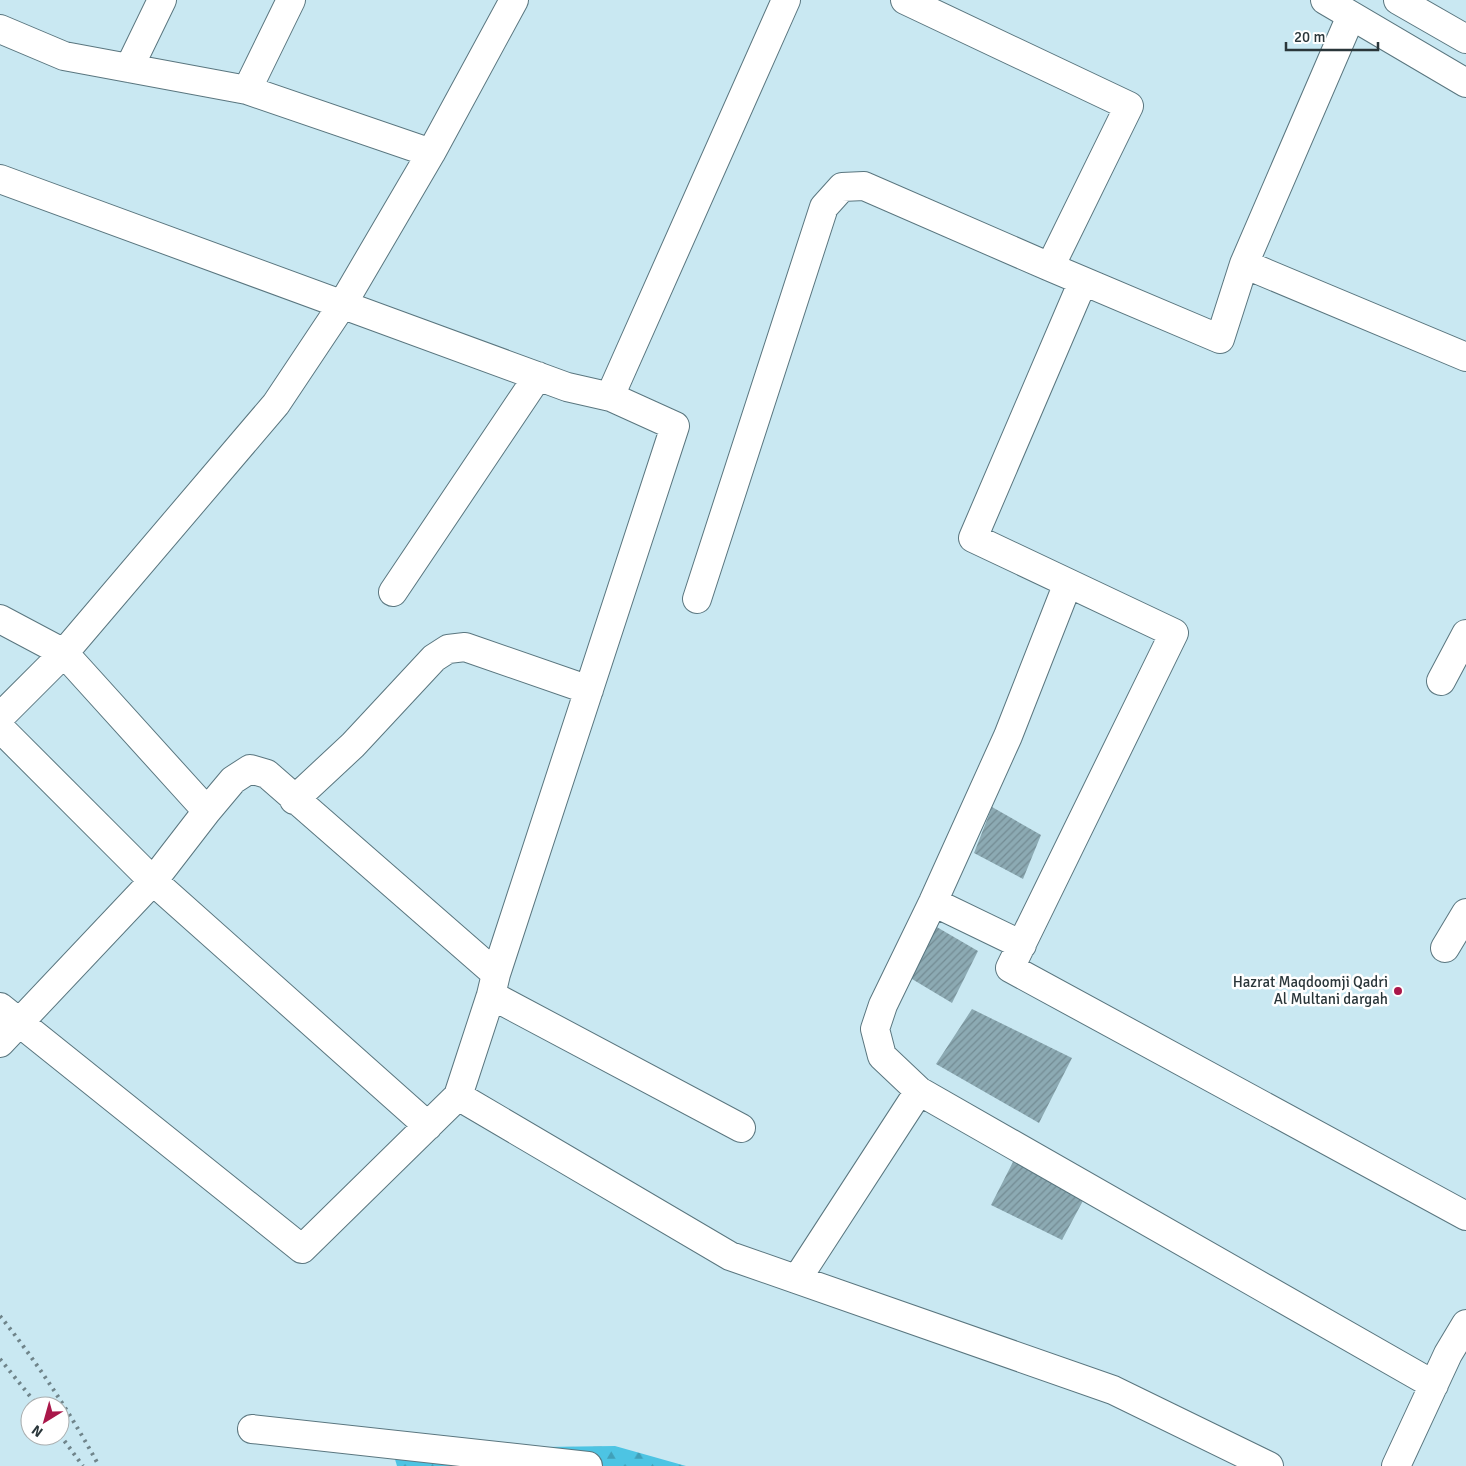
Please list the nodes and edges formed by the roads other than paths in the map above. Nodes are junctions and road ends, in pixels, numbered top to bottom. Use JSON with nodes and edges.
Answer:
{"nodes":[{"id":1,"x":162,"y":0,"type":"edge"},
{"id":2,"x":291,"y":0,"type":"edge"},
{"id":3,"x":514,"y":0,"type":"edge"},
{"id":4,"x":786,"y":0,"type":"edge"},
{"id":5,"x":905,"y":0,"type":"edge"},
{"id":6,"x":1325,"y":0,"type":"edge"},
{"id":7,"x":1398,"y":0,"type":"edge"},
{"id":8,"x":1351,"y":16,"type":"junction"},
{"id":9,"x":0,"y":29,"type":"edge"},
{"id":10,"x":1466,"y":39,"type":"edge"},
{"id":11,"x":129,"y":68,"type":"junction"},
{"id":12,"x":1466,"y":83,"type":"edge"},
{"id":13,"x":247,"y":90,"type":"junction"},
{"id":14,"x":431,"y":153,"type":"junction"},
{"id":15,"x":0,"y":179,"type":"edge"},
{"id":16,"x":1244,"y":264,"type":"junction"},
{"id":17,"x":1050,"y":267,"type":"junction"},
{"id":18,"x":1083,"y":281,"type":"junction"},
{"id":19,"x":342,"y":305,"type":"junction"},
{"id":20,"x":1466,"y":358,"type":"edge"},
{"id":21,"x":538,"y":376,"type":"junction"},
{"id":22,"x":611,"y":397,"type":"junction"},
{"id":23,"x":1068,"y":583,"type":"junction"},
{"id":24,"x":392,"y":592,"type":"dead end"},
{"id":25,"x":697,"y":599,"type":"dead end"},
{"id":26,"x":0,"y":619,"type":"edge"},
{"id":27,"x":1466,"y":634,"type":"edge"},
{"id":28,"x":64,"y":653,"type":"junction"},
{"id":29,"x":1441,"y":682,"type":"dead end"},
{"id":30,"x":589,"y":690,"type":"junction"},
{"id":31,"x":0,"y":717,"type":"edge"},
{"id":32,"x":0,"y":728,"type":"edge"},
{"id":33,"x":294,"y":800,"type":"junction"},
{"id":34,"x":207,"y":811,"type":"junction"},
{"id":35,"x":153,"y":881,"type":"junction"},
{"id":36,"x":933,"y":902,"type":"junction"},
{"id":37,"x":1466,"y":913,"type":"edge"},
{"id":38,"x":1022,"y":945,"type":"junction"},
{"id":39,"x":1445,"y":948,"type":"dead end"},
{"id":40,"x":493,"y":985,"type":"junction"},
{"id":41,"x":10,"y":1015,"type":"edge"},
{"id":42,"x":0,"y":1043,"type":"edge"},
{"id":43,"x":918,"y":1092,"type":"junction"},
{"id":44,"x":458,"y":1096,"type":"junction"},
{"id":45,"x":428,"y":1126,"type":"junction"},
{"id":46,"x":741,"y":1128,"type":"dead end"},
{"id":47,"x":1466,"y":1216,"type":"edge"},
{"id":48,"x":797,"y":1279,"type":"junction"},
{"id":49,"x":1466,"y":1324,"type":"edge"},
{"id":50,"x":1434,"y":1385,"type":"junction"},
{"id":51,"x":252,"y":1429,"type":"dead end"},
{"id":52,"x":588,"y":1466,"type":"edge"},
{"id":53,"x":1270,"y":1466,"type":"edge"},
{"id":54,"x":1396,"y":1466,"type":"edge"}],
"edges":[{"from":1,"to":11,"type":"street"},
{"from":2,"to":13,"type":"street"},
{"from":3,"to":14,"type":"street"},
{"from":4,"to":22,"type":"street"},
{"from":5,"to":17,"type":"street"},
{"from":6,"to":8,"type":"street"},
{"from":7,"to":10,"type":"street"},
{"from":8,"to":12,"type":"street"},
{"from":8,"to":16,"type":"street"},
{"from":9,"to":11,"type":"street"},
{"from":11,"to":13,"type":"street"},
{"from":13,"to":14,"type":"street"},
{"from":14,"to":19,"type":"street"},
{"from":15,"to":19,"type":"street"},
{"from":16,"to":18,"type":"street"},
{"from":16,"to":20,"type":"street"},
{"from":17,"to":18,"type":"street"},
{"from":17,"to":25,"type":"street"},
{"from":18,"to":23,"type":"street"},
{"from":19,"to":21,"type":"street"},
{"from":19,"to":28,"type":"street"},
{"from":21,"to":22,"type":"street"},
{"from":21,"to":24,"type":"street"},
{"from":22,"to":30,"type":"street"},
{"from":23,"to":36,"type":"street"},
{"from":23,"to":38,"type":"street"},
{"from":26,"to":28,"type":"street"},
{"from":27,"to":29,"type":"street"},
{"from":28,"to":31,"type":"street"},
{"from":28,"to":34,"type":"street"},
{"from":30,"to":33,"type":"street"},
{"from":30,"to":40,"type":"street"},
{"from":32,"to":35,"type":"street"},
{"from":33,"to":34,"type":"street"},
{"from":33,"to":40,"type":"street"},
{"from":34,"to":35,"type":"street"},
{"from":35,"to":41,"type":"street"},
{"from":35,"to":45,"type":"street"},
{"from":36,"to":38,"type":"street"},
{"from":36,"to":43,"type":"street"},
{"from":37,"to":39,"type":"street"},
{"from":38,"to":47,"type":"street"},
{"from":40,"to":44,"type":"street"},
{"from":40,"to":46,"type":"street"},
{"from":41,"to":42,"type":"street"},
{"from":41,"to":45,"type":"street"},
{"from":43,"to":48,"type":"street"},
{"from":43,"to":50,"type":"street"},
{"from":44,"to":45,"type":"street"},
{"from":44,"to":48,"type":"street"},
{"from":48,"to":53,"type":"street"},
{"from":49,"to":50,"type":"street"},
{"from":50,"to":54,"type":"street"},
{"from":51,"to":52,"type":"street"}]}
